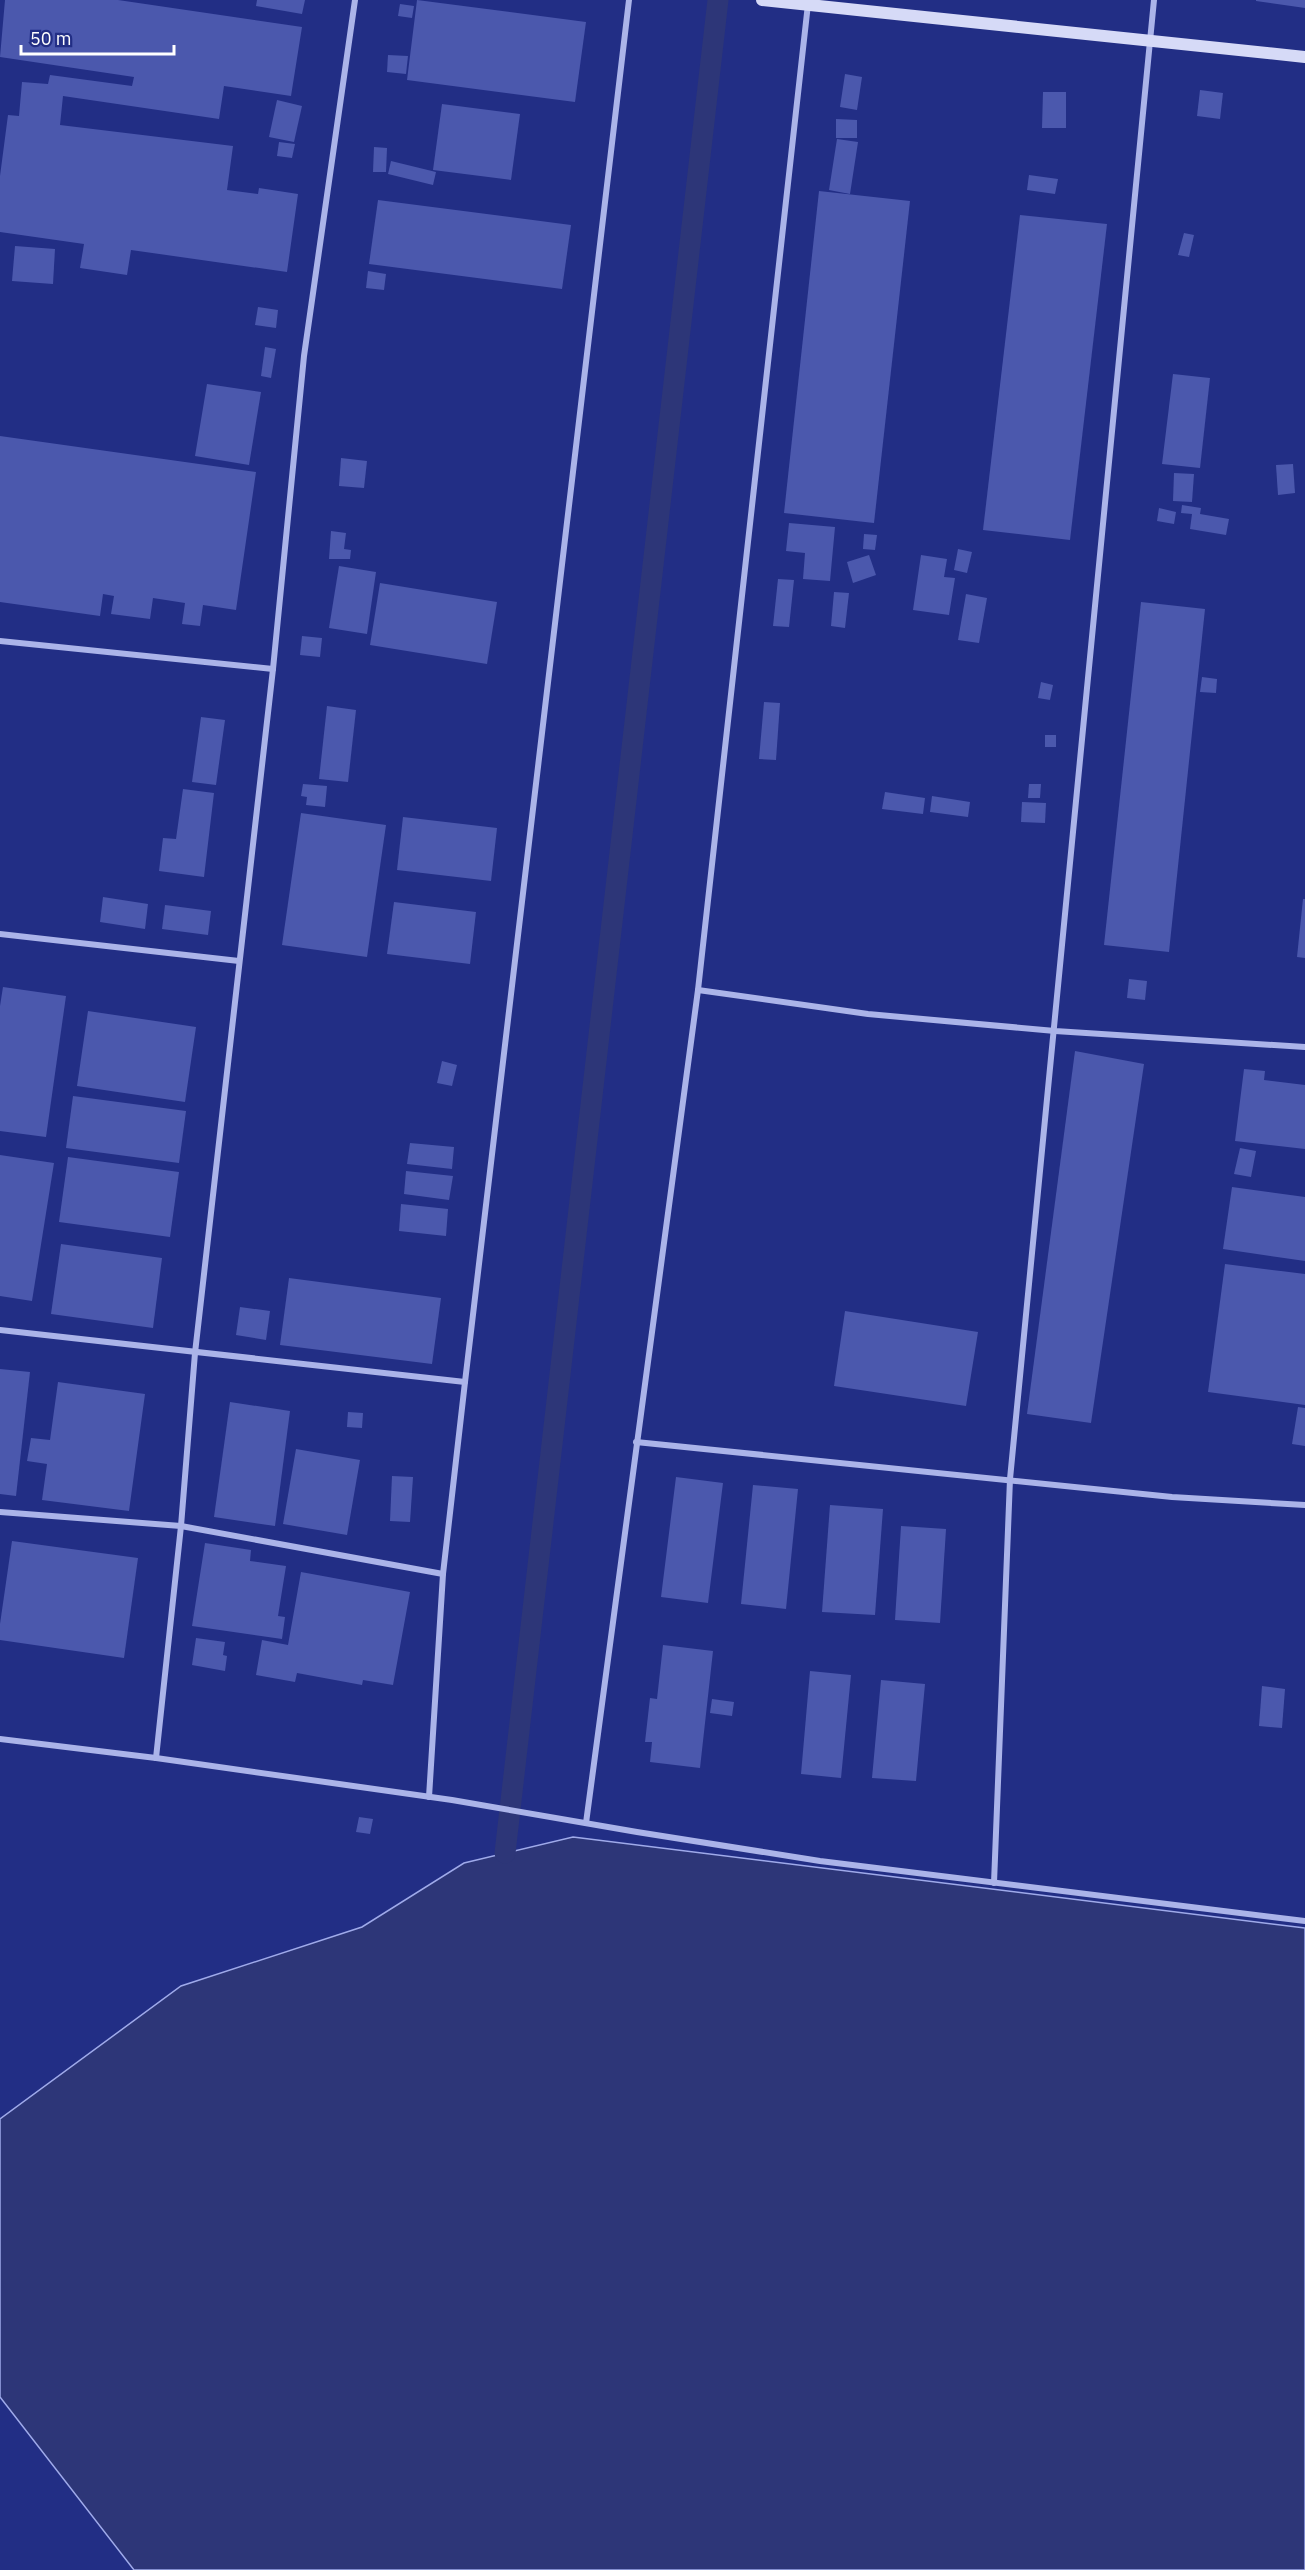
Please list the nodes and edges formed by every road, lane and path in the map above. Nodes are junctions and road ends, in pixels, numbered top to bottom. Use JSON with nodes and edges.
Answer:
{"nodes":[{"id":1,"x":355,"y":0,"type":"edge"},
{"id":2,"x":629,"y":0,"type":"edge"},
{"id":3,"x":762,"y":0,"type":"edge"},
{"id":4,"x":1154,"y":0,"type":"edge"},
{"id":5,"x":808,"y":2,"type":"edge"},
{"id":6,"x":1149,"y":40,"type":"junction"},
{"id":7,"x":1305,"y":57,"type":"edge"},
{"id":8,"x":0,"y":641,"type":"edge"},
{"id":9,"x":273,"y":669,"type":"junction"},
{"id":10,"x":0,"y":934,"type":"edge"},
{"id":11,"x":240,"y":961,"type":"junction"},
{"id":12,"x":698,"y":990,"type":"junction"},
{"id":13,"x":1055,"y":1031,"type":"junction"},
{"id":14,"x":1305,"y":1047,"type":"edge"},
{"id":15,"x":0,"y":1330,"type":"edge"},
{"id":16,"x":195,"y":1353,"type":"junction"},
{"id":17,"x":465,"y":1382,"type":"junction"},
{"id":18,"x":636,"y":1442,"type":"junction"},
{"id":19,"x":1010,"y":1479,"type":"junction"},
{"id":20,"x":1305,"y":1505,"type":"edge"},
{"id":21,"x":0,"y":1512,"type":"edge"},
{"id":22,"x":181,"y":1526,"type":"junction"},
{"id":23,"x":443,"y":1574,"type":"junction"},
{"id":24,"x":0,"y":1739,"type":"edge"},
{"id":25,"x":156,"y":1758,"type":"junction"},
{"id":26,"x":429,"y":1797,"type":"junction"},
{"id":27,"x":586,"y":1823,"type":"junction"},
{"id":28,"x":994,"y":1883,"type":"junction"},
{"id":29,"x":1305,"y":1922,"type":"edge"}],
"edges":[{"from":1,"to":9,"type":"street"},
{"from":2,"to":17,"type":"street"},
{"from":3,"to":5,"type":"street"},
{"from":4,"to":6,"type":"street"},
{"from":5,"to":6,"type":"street"},
{"from":5,"to":12,"type":"street"},
{"from":6,"to":7,"type":"street"},
{"from":6,"to":13,"type":"street"},
{"from":8,"to":9,"type":"street"},
{"from":9,"to":11,"type":"street"},
{"from":10,"to":11,"type":"street"},
{"from":11,"to":16,"type":"street"},
{"from":12,"to":13,"type":"street"},
{"from":12,"to":18,"type":"street"},
{"from":13,"to":14,"type":"street"},
{"from":13,"to":19,"type":"street"},
{"from":15,"to":16,"type":"street"},
{"from":16,"to":17,"type":"street"},
{"from":16,"to":22,"type":"street"},
{"from":17,"to":23,"type":"street"},
{"from":18,"to":19,"type":"street"},
{"from":18,"to":27,"type":"street"},
{"from":19,"to":20,"type":"street"},
{"from":19,"to":28,"type":"street"},
{"from":21,"to":22,"type":"street"},
{"from":22,"to":23,"type":"street"},
{"from":22,"to":25,"type":"street"},
{"from":23,"to":26,"type":"street"},
{"from":24,"to":25,"type":"street"},
{"from":25,"to":26,"type":"street"},
{"from":26,"to":27,"type":"street"},
{"from":27,"to":28,"type":"street"},
{"from":28,"to":29,"type":"street"}]}
